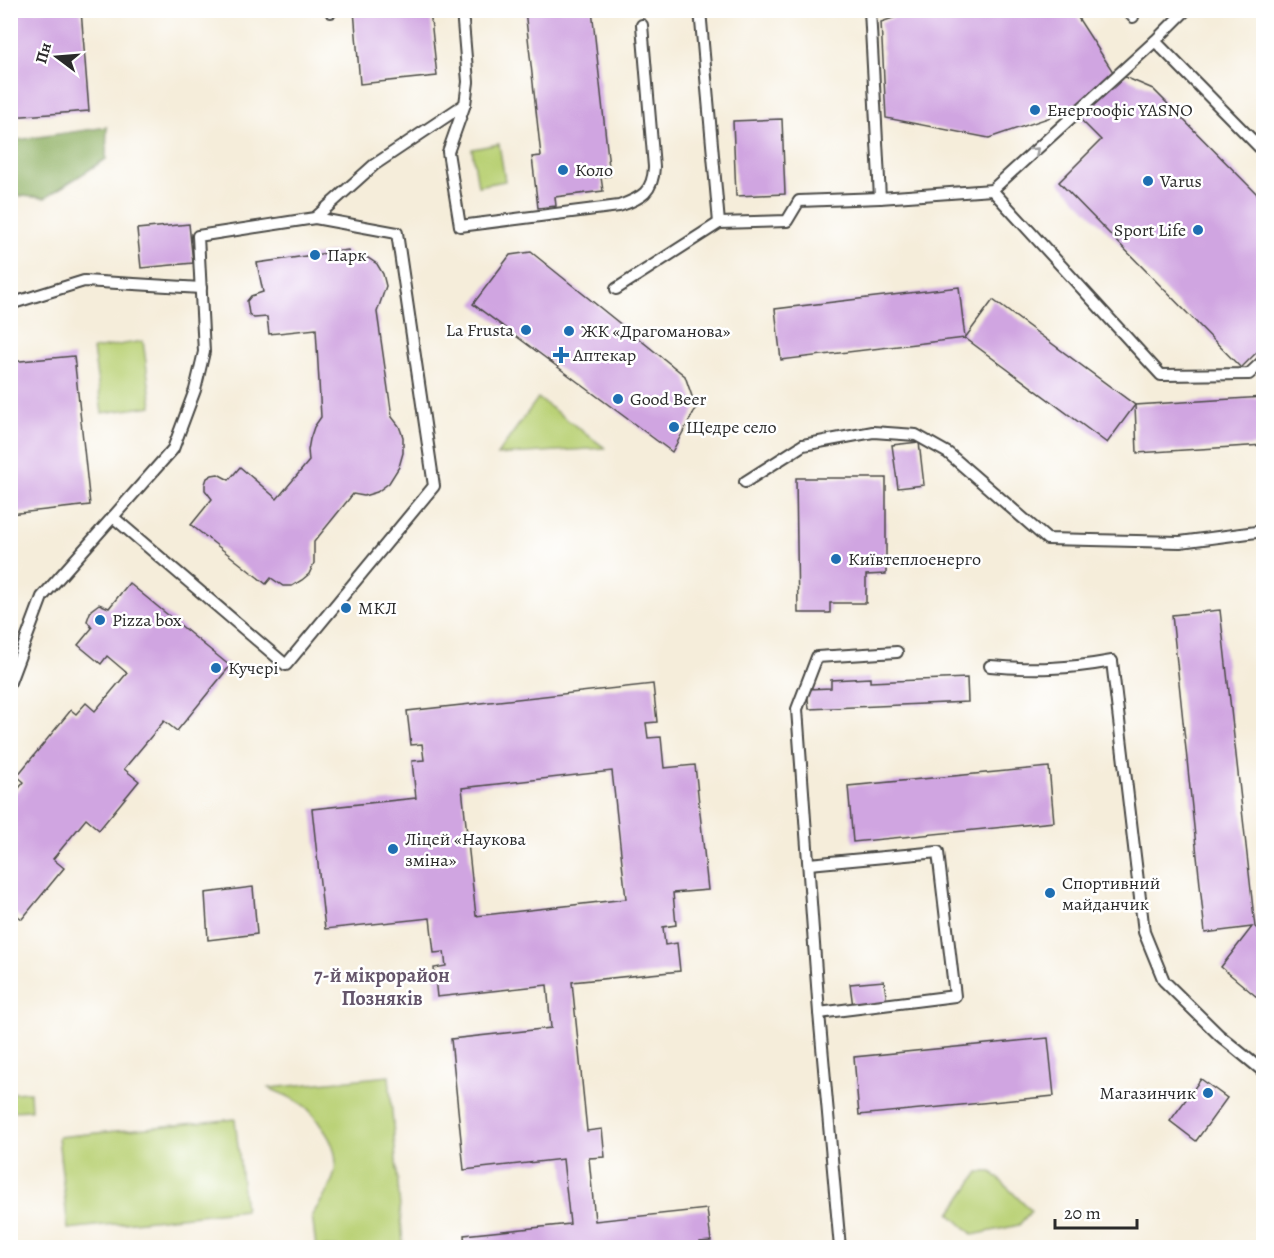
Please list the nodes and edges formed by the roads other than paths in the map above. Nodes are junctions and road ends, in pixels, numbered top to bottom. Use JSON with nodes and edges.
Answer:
{"nodes":[{"id":1,"x":462,"y":10,"type":"edge"},
{"id":2,"x":700,"y":10,"type":"edge"},
{"id":3,"x":870,"y":10,"type":"edge"},
{"id":4,"x":1185,"y":10,"type":"edge"},
{"id":5,"x":642,"y":25,"type":"dead end"},
{"id":6,"x":1155,"y":41,"type":"junction"},
{"id":7,"x":465,"y":104,"type":"junction"},
{"id":8,"x":1263,"y":152,"type":"edge"},
{"id":9,"x":992,"y":190,"type":"junction"},
{"id":10,"x":880,"y":198,"type":"junction"},
{"id":11,"x":315,"y":218,"type":"junction"},
{"id":12,"x":719,"y":223,"type":"junction"},
{"id":13,"x":201,"y":288,"type":"junction"},
{"id":14,"x":616,"y":289,"type":"dead end"},
{"id":15,"x":10,"y":304,"type":"edge"},
{"id":16,"x":1263,"y":360,"type":"edge"},
{"id":17,"x":1249,"y":374,"type":"junction"},
{"id":18,"x":1263,"y":374,"type":"edge"},
{"id":19,"x":745,"y":482,"type":"dead end"},
{"id":20,"x":113,"y":517,"type":"junction"},
{"id":21,"x":1263,"y":531,"type":"edge"},
{"id":22,"x":897,"y":652,"type":"dead end"},
{"id":23,"x":990,"y":666,"type":"dead end"},
{"id":24,"x":10,"y":682,"type":"edge"},
{"id":25,"x":809,"y":864,"type":"junction"},
{"id":26,"x":819,"y":1013,"type":"junction"},
{"id":27,"x":1263,"y":1072,"type":"edge"},
{"id":28,"x":840,"y":1248,"type":"edge"}],
"edges":[{"from":1,"to":7,"type":"lane"},
{"from":2,"to":12,"type":"lane"},
{"from":3,"to":10,"type":"lane"},
{"from":4,"to":6,"type":"lane"},
{"from":5,"to":7,"type":"lane"},
{"from":6,"to":8,"type":"lane"},
{"from":9,"to":6,"type":"lane","one_way":true},
{"from":7,"to":11,"type":"lane"},
{"from":9,"to":10,"type":"lane"},
{"from":9,"to":17,"type":"lane"},
{"from":10,"to":12,"type":"lane"},
{"from":11,"to":13,"type":"lane"},
{"from":11,"to":20,"type":"lane"},
{"from":12,"to":14,"type":"lane"},
{"from":13,"to":15,"type":"lane"},
{"from":13,"to":20,"type":"lane"},
{"from":16,"to":17,"type":"lane"},
{"from":17,"to":18,"type":"lane"},
{"from":19,"to":21,"type":"lane"},
{"from":20,"to":24,"type":"lane"},
{"from":22,"to":25,"type":"lane"},
{"from":23,"to":27,"type":"lane"},
{"from":25,"to":26,"type":"lane"},
{"from":25,"to":26,"type":"lane"},
{"from":26,"to":28,"type":"lane"}]}
